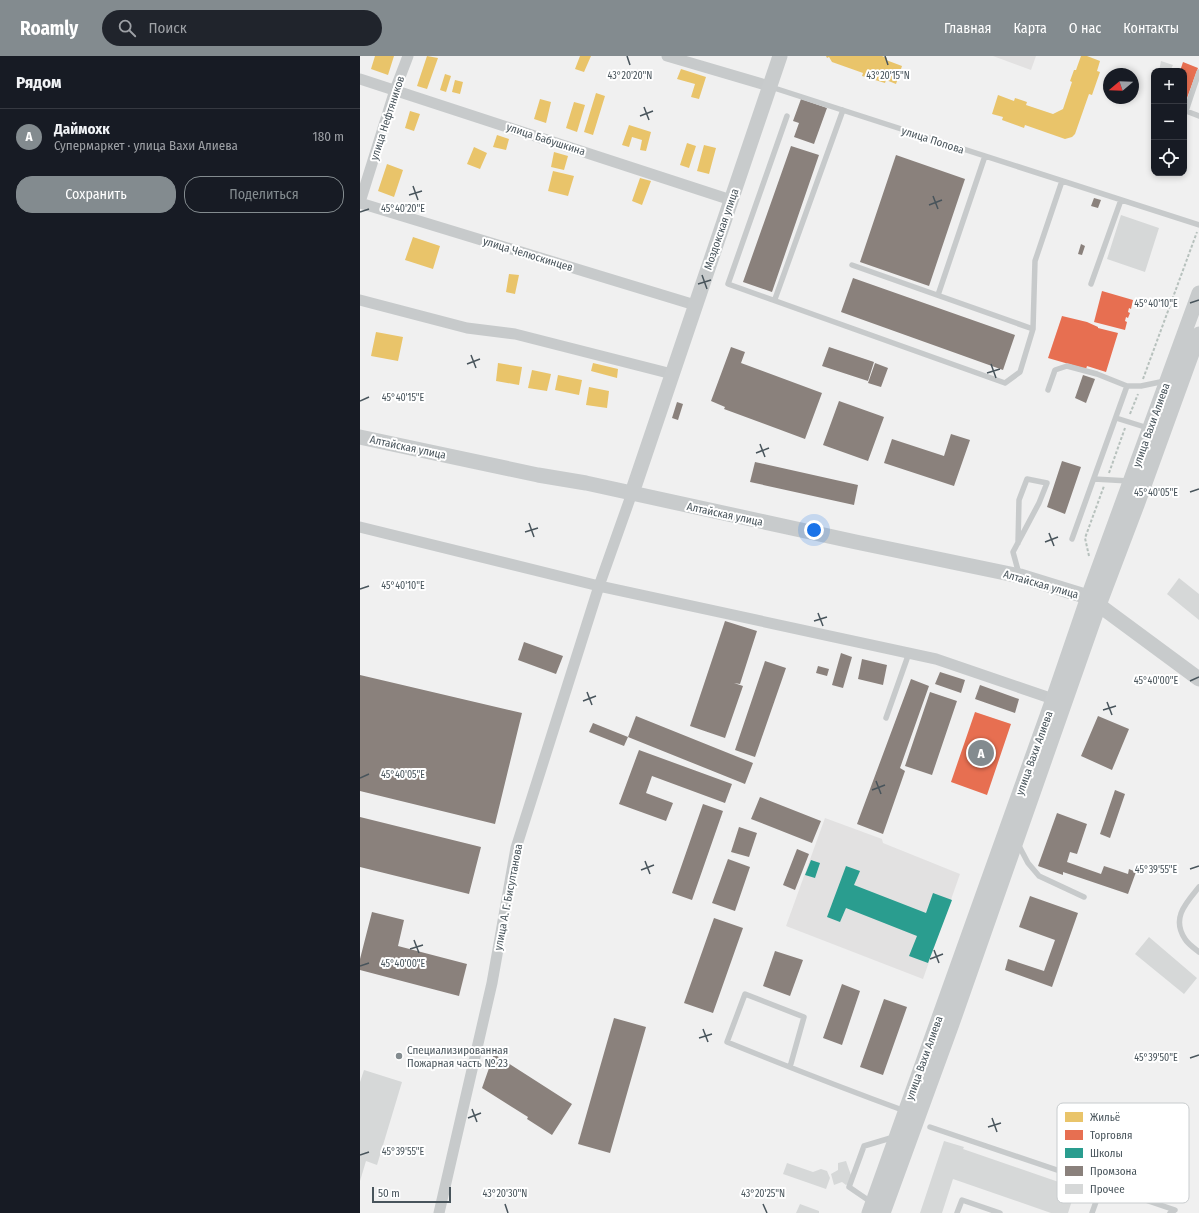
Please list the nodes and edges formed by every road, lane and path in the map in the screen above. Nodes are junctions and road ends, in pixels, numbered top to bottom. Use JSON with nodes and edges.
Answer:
{"nodes":[{"id":1,"x":408,"y":56,"type":"edge"},
{"id":2,"x":667,"y":56,"type":"edge"},
{"id":3,"x":780,"y":56,"type":"edge"},
{"id":4,"x":1199,"y":72,"type":"edge"},
{"id":5,"x":360,"y":79,"type":"edge"},
{"id":6,"x":769,"y":86,"type":"junction"},
{"id":7,"x":395,"y":90,"type":"junction"},
{"id":8,"x":843,"y":110,"type":"junction"},
{"id":9,"x":787,"y":116,"type":"dead end"},
{"id":10,"x":1199,"y":116,"type":"edge"},
{"id":11,"x":985,"y":156,"type":"junction"},
{"id":12,"x":1062,"y":181,"type":"junction"},
{"id":13,"x":731,"y":200,"type":"junction"},
{"id":14,"x":1121,"y":200,"type":"junction"},
{"id":15,"x":360,"y":203,"type":"edge"},
{"id":16,"x":1199,"y":226,"type":"edge"},
{"id":17,"x":852,"y":265,"type":"dead end"},
{"id":18,"x":1092,"y":284,"type":"dead end"},
{"id":19,"x":1199,"y":293,"type":"edge"},
{"id":20,"x":938,"y":295,"type":"junction"},
{"id":21,"x":360,"y":300,"type":"edge"},
{"id":22,"x":775,"y":300,"type":"junction"},
{"id":23,"x":695,"y":305,"type":"junction"},
{"id":24,"x":1033,"y":329,"type":"junction"},
{"id":25,"x":1199,"y":334,"type":"edge"},
{"id":26,"x":672,"y":374,"type":"junction"},
{"id":27,"x":1167,"y":381,"type":"junction"},
{"id":28,"x":1127,"y":386,"type":"junction"},
{"id":29,"x":1141,"y":386,"type":"junction"},
{"id":30,"x":1048,"y":390,"type":"dead end"},
{"id":31,"x":1116,"y":418,"type":"junction"},
{"id":32,"x":1128,"y":422,"type":"junction"},
{"id":33,"x":1150,"y":429,"type":"junction"},
{"id":34,"x":360,"y":436,"type":"edge"},
{"id":35,"x":1094,"y":479,"type":"junction"},
{"id":36,"x":1106,"y":480,"type":"junction"},
{"id":37,"x":1131,"y":481,"type":"junction"},
{"id":38,"x":632,"y":493,"type":"junction"},
{"id":39,"x":360,"y":527,"type":"edge"},
{"id":40,"x":1072,"y":539,"type":"dead end"},
{"id":41,"x":1018,"y":544,"type":"junction"},
{"id":42,"x":1090,"y":561,"type":"dead end"},
{"id":43,"x":1020,"y":576,"type":"junction"},
{"id":44,"x":599,"y":586,"type":"junction"},
{"id":45,"x":1094,"y":601,"type":"junction"},
{"id":46,"x":909,"y":653,"type":"junction"},
{"id":47,"x":1199,"y":679,"type":"edge"},
{"id":48,"x":1053,"y":699,"type":"junction"},
{"id":49,"x":886,"y":718,"type":"dead end"},
{"id":50,"x":1017,"y":842,"type":"junction"},
{"id":51,"x":1199,"y":887,"type":"edge"},
{"id":52,"x":1084,"y":897,"type":"dead end"},
{"id":53,"x":1199,"y":952,"type":"edge"},
{"id":54,"x":790,"y":1067,"type":"junction"},
{"id":55,"x":906,"y":1111,"type":"junction"},
{"id":56,"x":930,"y":1127,"type":"dead end"},
{"id":57,"x":896,"y":1137,"type":"junction"},
{"id":58,"x":1057,"y":1169,"type":"edge"},
{"id":59,"x":1095,"y":1203,"type":"edge"},
{"id":60,"x":1152,"y":1203,"type":"edge"},
{"id":61,"x":875,"y":1210,"type":"edge"},
{"id":62,"x":1175,"y":1212,"type":"edge"},
{"id":63,"x":438,"y":1213,"type":"edge"},
{"id":64,"x":957,"y":1213,"type":"edge"},
{"id":65,"x":1000,"y":1213,"type":"edge"},
{"id":66,"x":1092,"y":1213,"type":"edge"}],
"edges":[{"from":1,"to":7,"type":"street","name":"улица Нефтяников"},
{"from":2,"to":6,"type":"street","name":"улица Попова"},
{"from":3,"to":6,"type":"main road","name":"Моздокская улица"},
{"from":4,"to":10,"type":"lane"},
{"from":5,"to":7,"type":"street","name":"улица Бабушкина"},
{"from":6,"to":8,"type":"lane","name":"улица Попова"},
{"from":6,"to":13,"type":"main road","name":"Моздокская улица"},
{"from":7,"to":13,"type":"street","name":"улица Бабушкина"},
{"from":7,"to":15,"type":"street","name":"улица Нефтяников"},
{"from":8,"to":11,"type":"lane","name":"улица Попова"},
{"from":8,"to":22,"type":"lane"},
{"from":9,"to":22,"type":"lane"},
{"from":11,"to":12,"type":"lane","name":"улица Попова"},
{"from":11,"to":20,"type":"lane"},
{"from":12,"to":14,"type":"lane","name":"улица Попова"},
{"from":12,"to":24,"type":"lane"},
{"from":13,"to":23,"type":"main road","name":"Моздокская улица"},
{"from":14,"to":16,"type":"lane","name":"улица Попова"},
{"from":14,"to":18,"type":"lane"},
{"from":15,"to":23,"type":"street","name":"улица Челюскинцев"},
{"from":16,"to":29,"type":"path"},
{"from":17,"to":20,"type":"lane"},
{"from":19,"to":27,"type":"main road","name":"улица Вахи Алиева"},
{"from":20,"to":24,"type":"lane"},
{"from":21,"to":26,"type":"street"},
{"from":22,"to":24,"type":"lane"},
{"from":23,"to":26,"type":"main road","name":"Моздокская улица"},
{"from":25,"to":45,"type":"main road","name":"улица Вахи Алиева"},
{"from":26,"to":38,"type":"main road","name":"Моздокская улица"},
{"from":27,"to":29,"type":"lane"},
{"from":27,"to":33,"type":"main road","name":"улица Вахи Алиева"},
{"from":28,"to":29,"type":"lane"},
{"from":28,"to":30,"type":"lane"},
{"from":28,"to":31,"type":"lane"},
{"from":29,"to":32,"type":"path"},
{"from":31,"to":32,"type":"lane"},
{"from":31,"to":35,"type":"lane"},
{"from":32,"to":33,"type":"lane"},
{"from":32,"to":36,"type":"path"},
{"from":33,"to":37,"type":"main road","name":"улица Вахи Алиева"},
{"from":34,"to":38,"type":"main road","name":"Алтайская улица"},
{"from":35,"to":36,"type":"lane"},
{"from":35,"to":40,"type":"lane"},
{"from":36,"to":37,"type":"lane"},
{"from":36,"to":42,"type":"path"},
{"from":37,"to":45,"type":"main road","name":"улица Вахи Алиева"},
{"from":38,"to":43,"type":"main road","name":"Алтайская улица"},
{"from":38,"to":44,"type":"street","name":"улица А. Г. Бисултанова"},
{"from":39,"to":44,"type":"street"},
{"from":41,"to":41,"type":"lane"},
{"from":41,"to":43,"type":"lane"},
{"from":43,"to":45,"type":"main road","name":"Алтайская улица"},
{"from":44,"to":46,"type":"street"},
{"from":44,"to":63,"type":"street","name":"улица А. Г. Бисултанова"},
{"from":45,"to":47,"type":"main road","name":"Алтайская улица"},
{"from":45,"to":48,"type":"main road","name":"улица Вахи Алиева"},
{"from":45,"to":50,"type":"main road","name":"улица Вахи Алиева"},
{"from":46,"to":48,"type":"street"},
{"from":46,"to":49,"type":"lane"},
{"from":48,"to":55,"type":"main road","name":"улица Вахи Алиева"},
{"from":50,"to":52,"type":"lane"},
{"from":50,"to":61,"type":"main road","name":"улица Вахи Алиева"},
{"from":51,"to":53,"type":"lane"},
{"from":54,"to":54,"type":"lane"},
{"from":54,"to":55,"type":"lane"},
{"from":55,"to":57,"type":"main road","name":"улица Вахи Алиева"},
{"from":56,"to":58,"type":"lane"},
{"from":57,"to":61,"type":"main road","name":"улица Вахи Алиева"},
{"from":57,"to":61,"type":"lane"},
{"from":59,"to":66,"type":"lane"},
{"from":60,"to":62,"type":"lane"},
{"from":64,"to":65,"type":"lane"}]}
